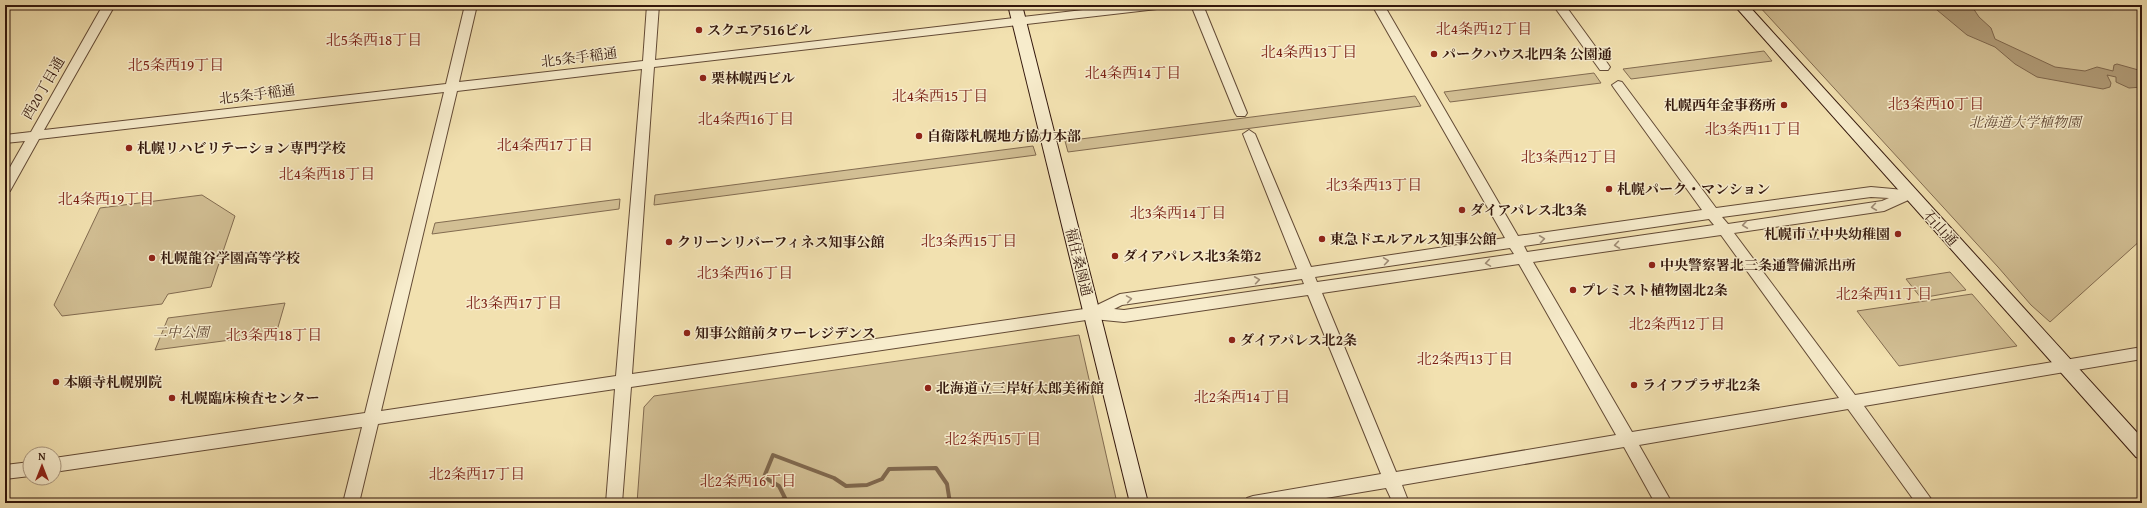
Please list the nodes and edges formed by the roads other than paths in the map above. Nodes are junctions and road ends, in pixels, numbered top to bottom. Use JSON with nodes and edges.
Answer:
{"nodes":[{"id":1,"x":109,"y":5,"type":"edge"},
{"id":2,"x":471,"y":5,"type":"edge"},
{"id":3,"x":653,"y":5,"type":"edge"},
{"id":4,"x":1015,"y":5,"type":"edge"},
{"id":5,"x":1157,"y":5,"type":"edge"},
{"id":6,"x":1197,"y":5,"type":"edge"},
{"id":7,"x":1378,"y":5,"type":"edge"},
{"id":8,"x":1559,"y":5,"type":"edge"},
{"id":9,"x":1741,"y":5,"type":"edge"},
{"id":10,"x":1019,"y":21,"type":"junction"},
{"id":11,"x":648,"y":64,"type":"junction"},
{"id":12,"x":1604,"y":67,"type":"dead end"},
{"id":13,"x":1618,"y":85,"type":"dead end"},
{"id":14,"x":452,"y":87,"type":"junction"},
{"id":15,"x":1241,"y":113,"type":"dead end"},
{"id":16,"x":1249,"y":134,"type":"dead end"},
{"id":17,"x":35,"y":135,"type":"junction"},
{"id":18,"x":5,"y":139,"type":"edge"},
{"id":19,"x":5,"y":188,"type":"edge"},
{"id":20,"x":1910,"y":194,"type":"junction"},
{"id":21,"x":1713,"y":214,"type":"junction"},
{"id":22,"x":1724,"y":228,"type":"junction"},
{"id":23,"x":1515,"y":243,"type":"junction"},
{"id":24,"x":1524,"y":258,"type":"junction"},
{"id":25,"x":1306,"y":273,"type":"junction"},
{"id":26,"x":1314,"y":290,"type":"junction"},
{"id":27,"x":1093,"y":313,"type":"junction"},
{"id":28,"x":2142,"y":353,"type":"edge"},
{"id":29,"x":2066,"y":366,"type":"junction"},
{"id":30,"x":624,"y":382,"type":"junction"},
{"id":31,"x":1851,"y":401,"type":"junction"},
{"id":32,"x":372,"y":419,"type":"junction"},
{"id":33,"x":1628,"y":440,"type":"junction"},
{"id":34,"x":2142,"y":451,"type":"edge"},
{"id":35,"x":62,"y":464,"type":"edge"},
{"id":36,"x":22,"y":470,"type":"edge"},
{"id":37,"x":5,"y":472,"type":"edge"},
{"id":38,"x":1391,"y":479,"type":"junction"},
{"id":39,"x":351,"y":503,"type":"edge"},
{"id":40,"x":614,"y":503,"type":"edge"},
{"id":41,"x":1139,"y":503,"type":"edge"},
{"id":42,"x":1253,"y":503,"type":"edge"},
{"id":43,"x":1401,"y":503,"type":"edge"},
{"id":44,"x":1664,"y":503,"type":"edge"},
{"id":45,"x":1926,"y":503,"type":"edge"}],
"edges":[{"from":1,"to":17,"type":"street","name":"西20丁目通"},
{"from":2,"to":14,"type":"street"},
{"from":3,"to":11,"type":"street"},
{"from":4,"to":10,"type":"main road","name":"福住桑園通"},
{"from":5,"to":10,"type":"street","name":"北5条手稲通"},
{"from":6,"to":15,"type":"street"},
{"from":7,"to":23,"type":"street"},
{"from":8,"to":12,"type":"street"},
{"from":9,"to":20,"type":"main road","name":"石山通"},
{"from":10,"to":11,"type":"street","name":"北5条手稲通"},
{"from":10,"to":27,"type":"main road","name":"福住桑園通"},
{"from":11,"to":14,"type":"street","name":"北5条手稲通"},
{"from":11,"to":30,"type":"street"},
{"from":13,"to":21,"type":"street"},
{"from":14,"to":17,"type":"street","name":"北5条手稲通"},
{"from":14,"to":32,"type":"street"},
{"from":16,"to":25,"type":"street"},
{"from":17,"to":18,"type":"street","name":"北5条手稲通"},
{"from":17,"to":19,"type":"street","name":"西20丁目通"},
{"from":20,"to":21,"type":"street"},
{"from":20,"to":22,"type":"street","one_way":true},
{"from":20,"to":29,"type":"main road","name":"石山通"},
{"from":21,"to":22,"type":"street"},
{"from":23,"to":21,"type":"street","one_way":true},
{"from":22,"to":24,"type":"street","one_way":true},
{"from":22,"to":31,"type":"street"},
{"from":23,"to":24,"type":"street"},
{"from":25,"to":23,"type":"street","one_way":true},
{"from":24,"to":26,"type":"street","one_way":true},
{"from":24,"to":33,"type":"street"},
{"from":25,"to":26,"type":"street"},
{"from":27,"to":25,"type":"street","one_way":true},
{"from":26,"to":27,"type":"street"},
{"from":26,"to":38,"type":"street"},
{"from":27,"to":30,"type":"street"},
{"from":27,"to":41,"type":"main road","name":"福住桑園通"},
{"from":28,"to":29,"type":"street"},
{"from":29,"to":31,"type":"street"},
{"from":29,"to":34,"type":"main road","name":"石山通"},
{"from":30,"to":32,"type":"street"},
{"from":30,"to":40,"type":"street"},
{"from":31,"to":33,"type":"street"},
{"from":31,"to":45,"type":"street"},
{"from":32,"to":35,"type":"street"},
{"from":32,"to":39,"type":"street"},
{"from":33,"to":38,"type":"street"},
{"from":33,"to":44,"type":"street"},
{"from":36,"to":37,"type":"street"},
{"from":38,"to":42,"type":"street"},
{"from":38,"to":43,"type":"street"}]}
